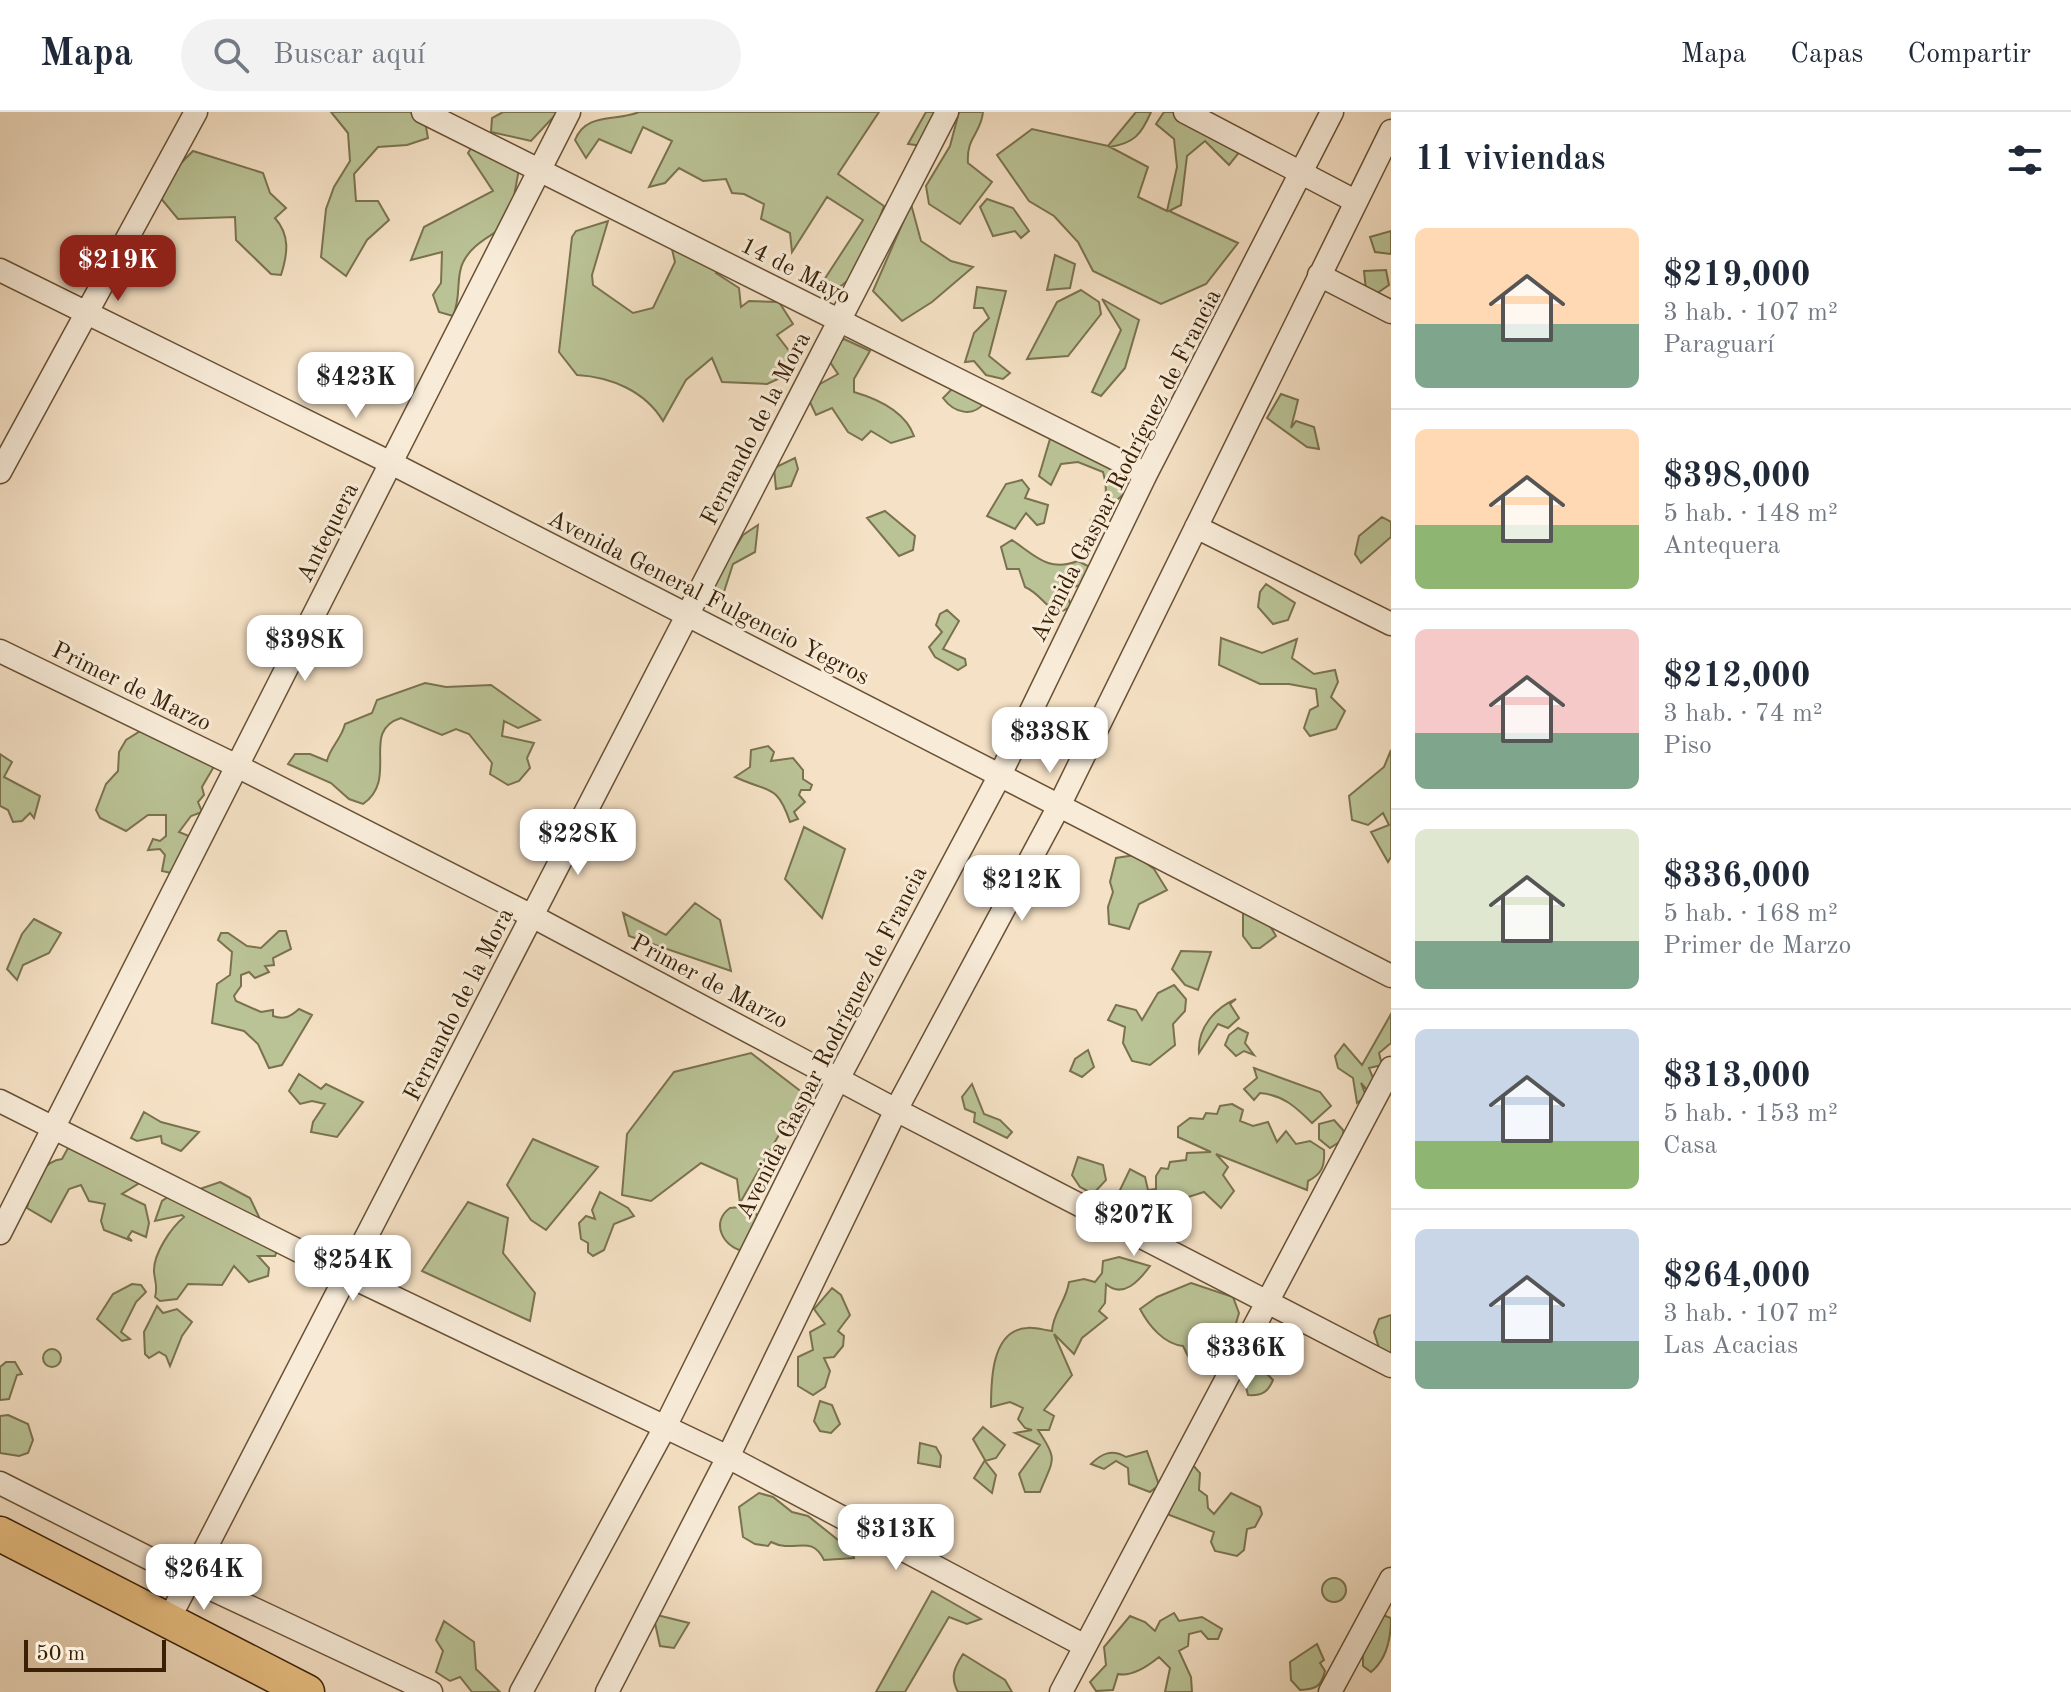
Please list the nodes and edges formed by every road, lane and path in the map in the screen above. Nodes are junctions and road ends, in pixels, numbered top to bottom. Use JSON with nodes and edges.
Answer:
{"nodes":[{"id":1,"x":196,"y":112,"type":"edge"},
{"id":2,"x":423,"y":112,"type":"edge"},
{"id":3,"x":569,"y":112,"type":"edge"},
{"id":4,"x":947,"y":112,"type":"edge"},
{"id":5,"x":1185,"y":112,"type":"edge"},
{"id":6,"x":1332,"y":112,"type":"edge"},
{"id":7,"x":1391,"y":131,"type":"edge"},
{"id":8,"x":539,"y":171,"type":"junction"},
{"id":9,"x":1301,"y":172,"type":"junction"},
{"id":10,"x":1355,"y":201,"type":"junction"},
{"id":11,"x":0,"y":270,"type":"edge"},
{"id":12,"x":1319,"y":275,"type":"junction"},
{"id":13,"x":1391,"y":312,"type":"edge"},
{"id":14,"x":86,"y":314,"type":"junction"},
{"id":15,"x":839,"y":322,"type":"junction"},
{"id":16,"x":391,"y":463,"type":"junction"},
{"id":17,"x":0,"y":472,"type":"edge"},
{"id":18,"x":1146,"y":474,"type":"junction"},
{"id":19,"x":1196,"y":527,"type":"junction"},
{"id":20,"x":687,"y":616,"type":"junction"},
{"id":21,"x":1391,"y":624,"type":"edge"},
{"id":22,"x":0,"y":651,"type":"edge"},
{"id":23,"x":237,"y":766,"type":"junction"},
{"id":24,"x":1000,"y":775,"type":"junction"},
{"id":25,"x":1059,"y":806,"type":"junction"},
{"id":26,"x":532,"y":916,"type":"junction"},
{"id":27,"x":1391,"y":976,"type":"edge"},
{"id":28,"x":1391,"y":1068,"type":"edge"},
{"id":29,"x":838,"y":1079,"type":"junction"},
{"id":30,"x":0,"y":1101,"type":"edge"},
{"id":31,"x":896,"y":1110,"type":"junction"},
{"id":32,"x":53,"y":1128,"type":"junction"},
{"id":33,"x":0,"y":1233,"type":"edge"},
{"id":34,"x":347,"y":1275,"type":"junction"},
{"id":35,"x":1268,"y":1300,"type":"junction"},
{"id":36,"x":1391,"y":1366,"type":"edge"},
{"id":37,"x":664,"y":1429,"type":"junction"},
{"id":38,"x":728,"y":1457,"type":"junction"},
{"id":39,"x":0,"y":1483,"type":"edge"},
{"id":40,"x":0,"y":1534,"type":"edge"},
{"id":41,"x":190,"y":1579,"type":"junction"},
{"id":42,"x":1391,"y":1579,"type":"edge"},
{"id":43,"x":168,"y":1621,"type":"junction"},
{"id":44,"x":1085,"y":1646,"type":"junction"},
{"id":45,"x":307,"y":1692,"type":"edge"},
{"id":46,"x":431,"y":1692,"type":"edge"},
{"id":47,"x":521,"y":1692,"type":"edge"},
{"id":48,"x":607,"y":1692,"type":"edge"},
{"id":49,"x":1061,"y":1692,"type":"edge"},
{"id":50,"x":1330,"y":1692,"type":"edge"}],
"edges":[{"from":1,"to":14,"type":"street"},
{"from":2,"to":8,"type":"street","name":"14 de Mayo"},
{"from":3,"to":8,"type":"street","name":"Antequera"},
{"from":4,"to":15,"type":"street","name":"Fernando de la Mora"},
{"from":5,"to":9,"type":"street"},
{"from":6,"to":9,"type":"street","name":"Avenida Gaspar Rodríguez de Francia"},
{"from":7,"to":10,"type":"street"},
{"from":8,"to":15,"type":"street","name":"14 de Mayo"},
{"from":8,"to":16,"type":"street","name":"Antequera"},
{"from":9,"to":10,"type":"street"},
{"from":9,"to":18,"type":"street","name":"Avenida Gaspar Rodríguez de Francia"},
{"from":10,"to":12,"type":"street"},
{"from":11,"to":14,"type":"street","name":"Avenida General Fulgencio Yegros"},
{"from":12,"to":13,"type":"street"},
{"from":12,"to":19,"type":"street"},
{"from":14,"to":16,"type":"street","name":"Avenida General Fulgencio Yegros"},
{"from":14,"to":17,"type":"street"},
{"from":15,"to":18,"type":"street","name":"14 de Mayo"},
{"from":15,"to":20,"type":"street","name":"Fernando de la Mora"},
{"from":16,"to":20,"type":"street","name":"Avenida General Fulgencio Yegros"},
{"from":16,"to":23,"type":"street","name":"Antequera"},
{"from":18,"to":24,"type":"street","name":"Avenida Gaspar Rodríguez de Francia"},
{"from":19,"to":21,"type":"street"},
{"from":19,"to":25,"type":"street"},
{"from":20,"to":24,"type":"street","name":"Avenida General Fulgencio Yegros"},
{"from":20,"to":26,"type":"street","name":"Fernando de la Mora"},
{"from":22,"to":23,"type":"street","name":"Primer de Marzo"},
{"from":23,"to":26,"type":"street","name":"Primer de Marzo"},
{"from":23,"to":32,"type":"street","name":"Antequera"},
{"from":24,"to":25,"type":"street","name":"Avenida General Fulgencio Yegros"},
{"from":24,"to":29,"type":"street","name":"Avenida Gaspar Rodríguez de Francia"},
{"from":25,"to":27,"type":"street","name":"Avenida General Fulgencio Yegros"},
{"from":25,"to":31,"type":"street"},
{"from":26,"to":29,"type":"street","name":"Primer de Marzo"},
{"from":26,"to":34,"type":"street","name":"Fernando de la Mora"},
{"from":28,"to":35,"type":"street"},
{"from":29,"to":31,"type":"street","name":"Primer de Marzo"},
{"from":29,"to":37,"type":"street","name":"Avenida Gaspar Rodríguez de Francia"},
{"from":30,"to":32,"type":"street"},
{"from":31,"to":35,"type":"street","name":"Primer de Marzo"},
{"from":31,"to":38,"type":"street"},
{"from":32,"to":33,"type":"street","name":"Antequera"},
{"from":32,"to":34,"type":"street"},
{"from":34,"to":37,"type":"street"},
{"from":34,"to":41,"type":"street","name":"Fernando de la Mora"},
{"from":35,"to":36,"type":"street","name":"Primer de Marzo"},
{"from":35,"to":44,"type":"street"},
{"from":37,"to":38,"type":"street"},
{"from":37,"to":47,"type":"street","name":"Avenida Gaspar Rodríguez de Francia"},
{"from":38,"to":44,"type":"street"},
{"from":38,"to":48,"type":"street"},
{"from":39,"to":41,"type":"street"},
{"from":40,"to":43,"type":"highway"},
{"from":41,"to":43,"type":"street","name":"Fernando de la Mora"},
{"from":41,"to":46,"type":"street"},
{"from":42,"to":50,"type":"street"},
{"from":43,"to":45,"type":"highway"},
{"from":44,"to":49,"type":"street"}]}
